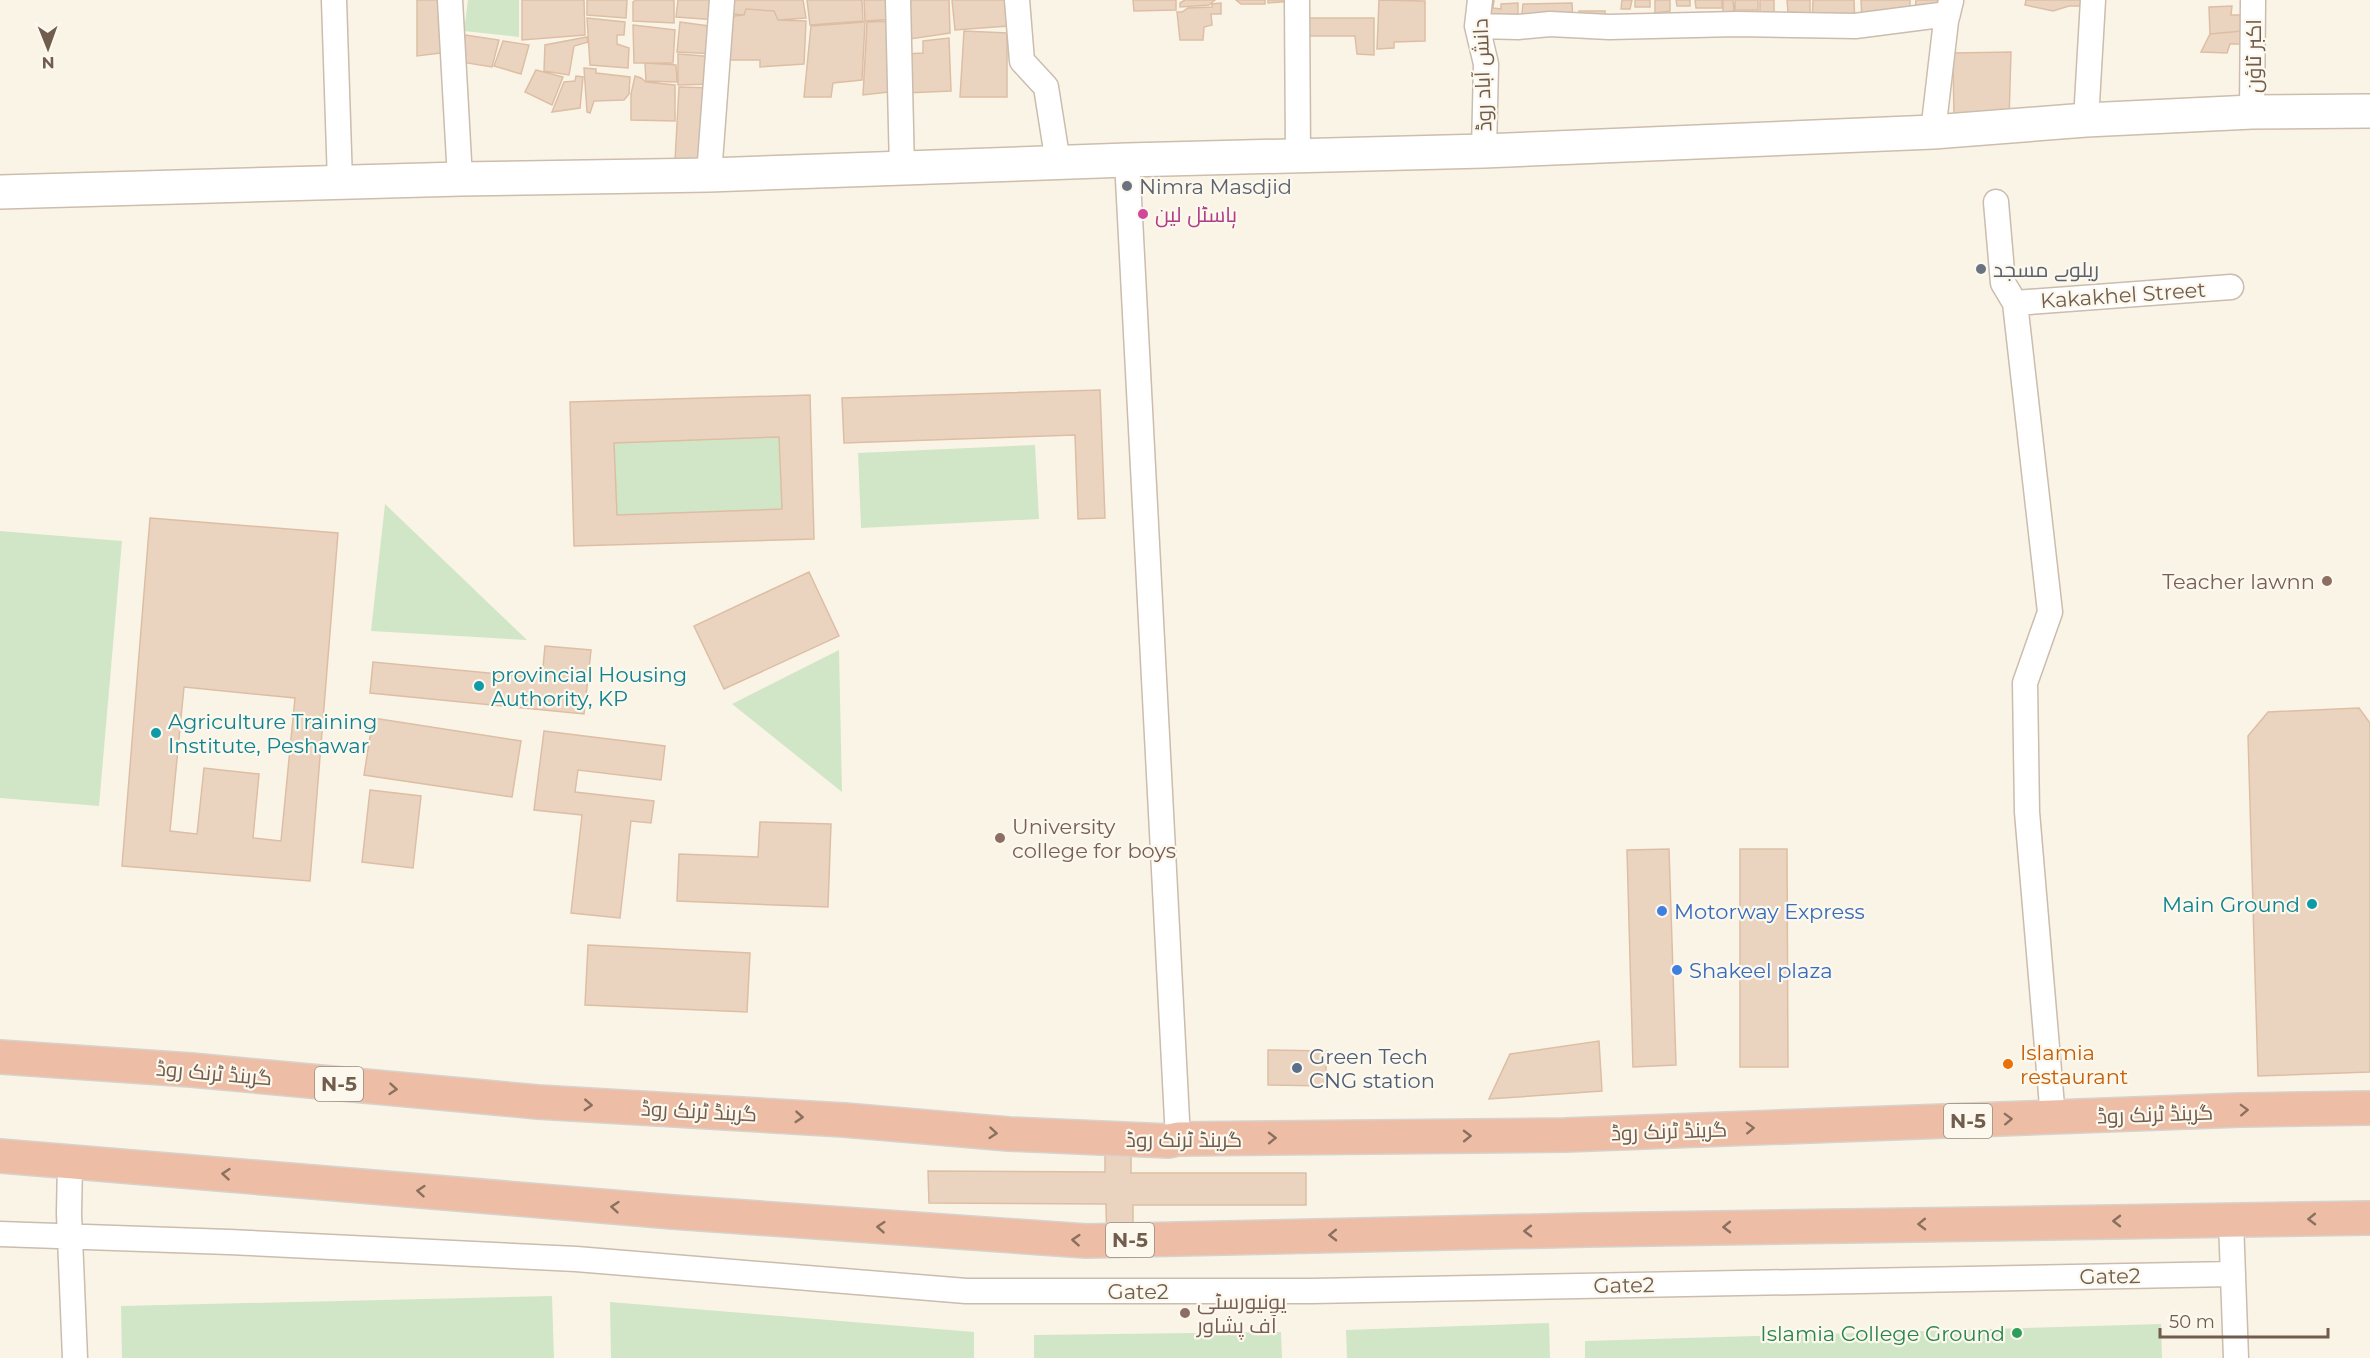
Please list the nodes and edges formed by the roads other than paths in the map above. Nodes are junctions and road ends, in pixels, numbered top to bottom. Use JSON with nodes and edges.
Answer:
{"nodes":[{"id":1,"x":334,"y":0,"type":"edge"},
{"id":2,"x":450,"y":0,"type":"edge"},
{"id":3,"x":722,"y":0,"type":"edge"},
{"id":4,"x":898,"y":0,"type":"edge"},
{"id":5,"x":1017,"y":0,"type":"edge"},
{"id":6,"x":1297,"y":0,"type":"edge"},
{"id":7,"x":1480,"y":0,"type":"edge"},
{"id":8,"x":2093,"y":0,"type":"edge"},
{"id":9,"x":2253,"y":0,"type":"edge"},
{"id":10,"x":1949,"y":7,"type":"edge"},
{"id":11,"x":1477,"y":26,"type":"junction"},
{"id":12,"x":2370,"y":111,"type":"edge"},
{"id":13,"x":2253,"y":112,"type":"junction"},
{"id":14,"x":2086,"y":120,"type":"junction"},
{"id":15,"x":1933,"y":132,"type":"junction"},
{"id":16,"x":1484,"y":151,"type":"junction"},
{"id":17,"x":1298,"y":154,"type":"junction"},
{"id":18,"x":1127,"y":160,"type":"junction"},
{"id":19,"x":1058,"y":163,"type":"junction"},
{"id":20,"x":902,"y":170,"type":"junction"},
{"id":21,"x":709,"y":175,"type":"junction"},
{"id":22,"x":460,"y":179,"type":"junction"},
{"id":23,"x":340,"y":182,"type":"junction"},
{"id":24,"x":0,"y":192,"type":"edge"},
{"id":25,"x":1996,"y":202,"type":"dead end"},
{"id":26,"x":2231,"y":287,"type":"dead end"},
{"id":27,"x":2014,"y":303,"type":"junction"},
{"id":28,"x":0,"y":1058,"type":"edge"},
{"id":29,"x":191,"y":1070,"type":"junction"},
{"id":30,"x":0,"y":1079,"type":"edge"},
{"id":31,"x":2052,"y":1106,"type":"dead end"},
{"id":32,"x":2370,"y":1108,"type":"edge"},
{"id":33,"x":1178,"y":1139,"type":"junction"},
{"id":34,"x":0,"y":1150,"type":"edge"},
{"id":35,"x":0,"y":1156,"type":"edge"},
{"id":36,"x":66,"y":1161,"type":"junction"},
{"id":37,"x":2370,"y":1218,"type":"edge"},
{"id":38,"x":2231,"y":1221,"type":"junction"},
{"id":39,"x":0,"y":1234,"type":"edge"},
{"id":40,"x":70,"y":1236,"type":"junction"},
{"id":41,"x":2233,"y":1274,"type":"junction"},
{"id":42,"x":75,"y":1358,"type":"edge"},
{"id":43,"x":2236,"y":1358,"type":"edge"}],
"edges":[{"from":1,"to":23,"type":"street"},
{"from":2,"to":22,"type":"street"},
{"from":3,"to":21,"type":"street"},
{"from":4,"to":20,"type":"street"},
{"from":5,"to":19,"type":"street"},
{"from":6,"to":17,"type":"street"},
{"from":7,"to":11,"type":"street","name":"دانش آباد روڈ"},
{"from":8,"to":14,"type":"street"},
{"from":9,"to":13,"type":"street","name":"اکبر ٹاؤن"},
{"from":10,"to":11,"type":"street"},
{"from":10,"to":15,"type":"street"},
{"from":11,"to":16,"type":"street","name":"دانش آباد روڈ"},
{"from":12,"to":13,"type":"street"},
{"from":13,"to":14,"type":"street"},
{"from":14,"to":15,"type":"street"},
{"from":15,"to":16,"type":"street"},
{"from":16,"to":17,"type":"street"},
{"from":17,"to":18,"type":"street"},
{"from":18,"to":19,"type":"street"},
{"from":18,"to":33,"type":"street"},
{"from":19,"to":20,"type":"street"},
{"from":20,"to":21,"type":"street"},
{"from":21,"to":22,"type":"street"},
{"from":22,"to":23,"type":"street"},
{"from":23,"to":24,"type":"street"},
{"from":25,"to":27,"type":"street"},
{"from":26,"to":27,"type":"street","name":"Kakakhel Street"},
{"from":27,"to":31,"type":"street"},
{"from":28,"to":29,"type":"highway","name":"گرینڈ ٹرنک روڈ","number":"N-5"},
{"from":29,"to":30,"type":"highway"},
{"from":29,"to":33,"type":"highway","name":"گرینڈ ٹرنک روڈ","number":"N-5","one_way":true},
{"from":33,"to":32,"type":"highway","name":"گرینڈ ٹرنک روڈ","number":"N-5","one_way":true},
{"from":34,"to":36,"type":"highway"},
{"from":35,"to":36,"type":"highway","number":"N-5"},
{"from":38,"to":36,"type":"highway","number":"N-5","one_way":true},
{"from":36,"to":40,"type":"street"},
{"from":37,"to":38,"type":"highway","number":"N-5","one_way":true},
{"from":38,"to":41,"type":"street"},
{"from":39,"to":40,"type":"street","name":"Gate2"},
{"from":40,"to":41,"type":"street","name":"Gate2"},
{"from":40,"to":42,"type":"street"},
{"from":41,"to":43,"type":"street"}]}
